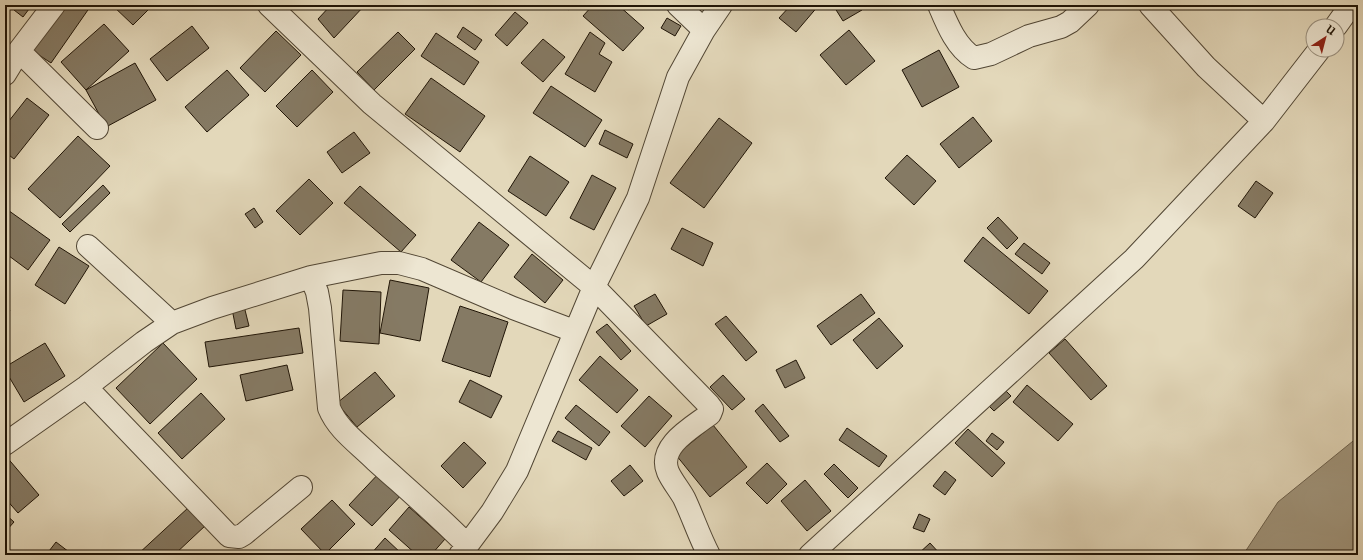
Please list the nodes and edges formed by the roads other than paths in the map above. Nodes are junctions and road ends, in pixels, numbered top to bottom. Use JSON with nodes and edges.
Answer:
{"nodes":[{"id":1,"x":54,"y":5,"type":"edge"},
{"id":2,"x":269,"y":5,"type":"edge"},
{"id":3,"x":678,"y":5,"type":"edge"},
{"id":4,"x":721,"y":5,"type":"edge"},
{"id":5,"x":939,"y":5,"type":"edge"},
{"id":6,"x":1088,"y":5,"type":"edge"},
{"id":7,"x":1150,"y":5,"type":"edge"},
{"id":8,"x":1351,"y":5,"type":"edge"},
{"id":9,"x":1342,"y":18,"type":"edge"},
{"id":10,"x":704,"y":30,"type":"junction"},
{"id":11,"x":19,"y":51,"type":"junction"},
{"id":12,"x":1313,"y":58,"type":"edge"},
{"id":13,"x":5,"y":74,"type":"edge"},
{"id":14,"x":1264,"y":121,"type":"junction"},
{"id":15,"x":97,"y":128,"type":"dead end"},
{"id":16,"x":88,"y":246,"type":"dead end"},
{"id":17,"x":311,"y":277,"type":"junction"},
{"id":18,"x":594,"y":287,"type":"junction"},
{"id":19,"x":172,"y":323,"type":"junction"},
{"id":20,"x":574,"y":331,"type":"junction"},
{"id":21,"x":86,"y":387,"type":"junction"},
{"id":22,"x":5,"y":444,"type":"edge"},
{"id":23,"x":301,"y":487,"type":"dead end"},
{"id":24,"x":464,"y":550,"type":"edge"},
{"id":25,"x":709,"y":555,"type":"edge"},
{"id":26,"x":810,"y":555,"type":"edge"}],
"edges":[{"from":1,"to":11,"type":"street"},
{"from":2,"to":18,"type":"street"},
{"from":3,"to":10,"type":"street"},
{"from":4,"to":10,"type":"street"},
{"from":5,"to":6,"type":"street"},
{"from":7,"to":14,"type":"street"},
{"from":8,"to":9,"type":"street"},
{"from":10,"to":18,"type":"street"},
{"from":11,"to":13,"type":"street"},
{"from":11,"to":15,"type":"street"},
{"from":12,"to":14,"type":"street"},
{"from":14,"to":26,"type":"street"},
{"from":16,"to":19,"type":"street"},
{"from":17,"to":19,"type":"street"},
{"from":17,"to":20,"type":"street"},
{"from":17,"to":24,"type":"street"},
{"from":18,"to":20,"type":"street"},
{"from":18,"to":25,"type":"street"},
{"from":19,"to":21,"type":"street"},
{"from":20,"to":24,"type":"street"},
{"from":21,"to":22,"type":"street"},
{"from":21,"to":23,"type":"street"}]}
